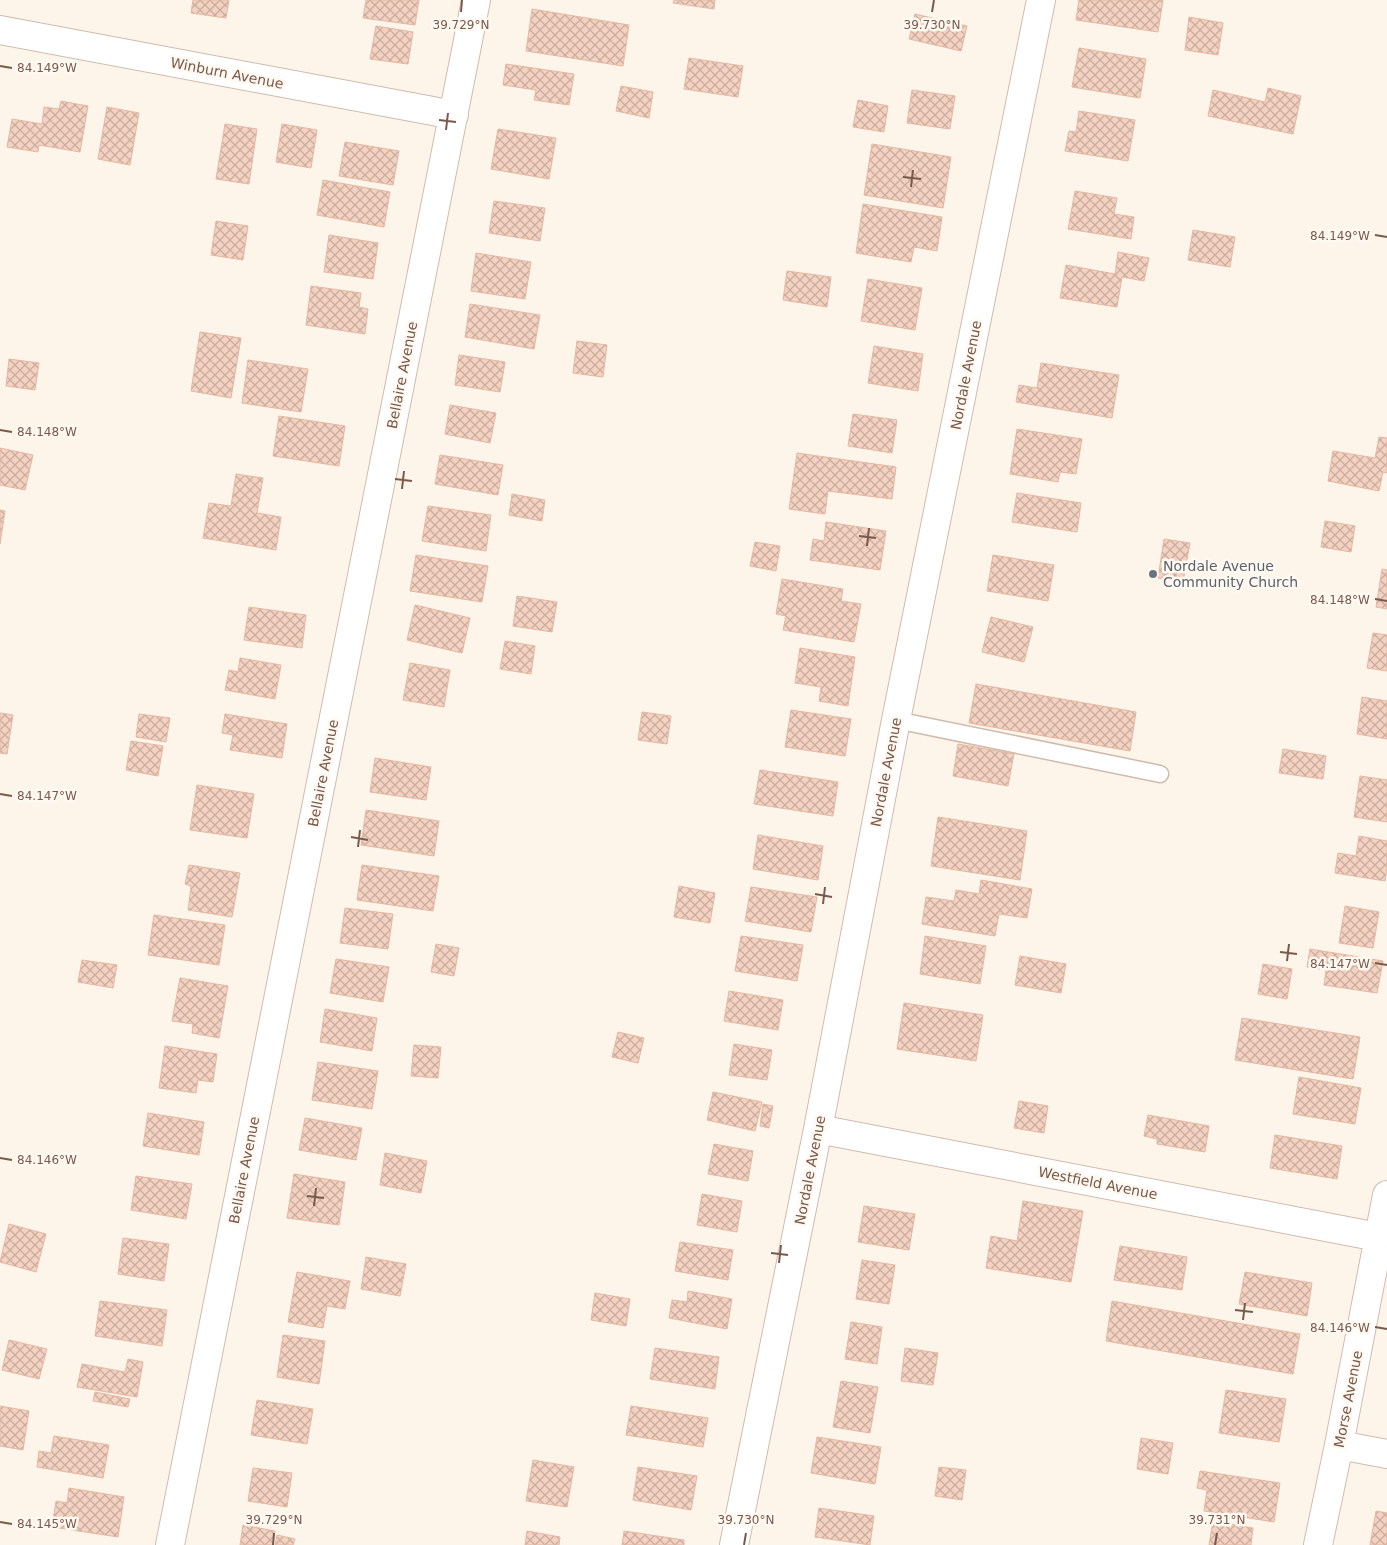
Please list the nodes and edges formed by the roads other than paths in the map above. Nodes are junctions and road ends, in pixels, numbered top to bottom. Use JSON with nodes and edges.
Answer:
{"nodes":[{"id":1,"x":476,"y":0,"type":"edge"},
{"id":2,"x":1041,"y":0,"type":"edge"},
{"id":3,"x":0,"y":30,"type":"edge"},
{"id":4,"x":454,"y":115,"type":"junction"},
{"id":5,"x":896,"y":720,"type":"junction"},
{"id":6,"x":1160,"y":774,"type":"dead end"},
{"id":7,"x":818,"y":1129,"type":"junction"},
{"id":8,"x":1387,"y":1195,"type":"edge"},
{"id":9,"x":1382,"y":1231,"type":"edge"},
{"id":10,"x":1340,"y":1445,"type":"junction"},
{"id":11,"x":1387,"y":1454,"type":"edge"},
{"id":12,"x":170,"y":1545,"type":"edge"},
{"id":13,"x":734,"y":1545,"type":"edge"},
{"id":14,"x":1318,"y":1545,"type":"edge"}],
"edges":[{"from":1,"to":4,"type":"street","name":"Bellaire Avenue"},
{"from":2,"to":5,"type":"street","name":"Nordale Avenue"},
{"from":3,"to":4,"type":"street","name":"Winburn Avenue"},
{"from":4,"to":12,"type":"street","name":"Bellaire Avenue"},
{"from":5,"to":6,"type":"lane"},
{"from":5,"to":7,"type":"street","name":"Nordale Avenue"},
{"from":7,"to":9,"type":"street","name":"Westfield Avenue"},
{"from":7,"to":13,"type":"street","name":"Nordale Avenue"},
{"from":8,"to":9,"type":"street","name":"Morse Avenue"},
{"from":9,"to":10,"type":"street","name":"Morse Avenue"},
{"from":10,"to":11,"type":"street"},
{"from":10,"to":14,"type":"street","name":"Morse Avenue"}]}
